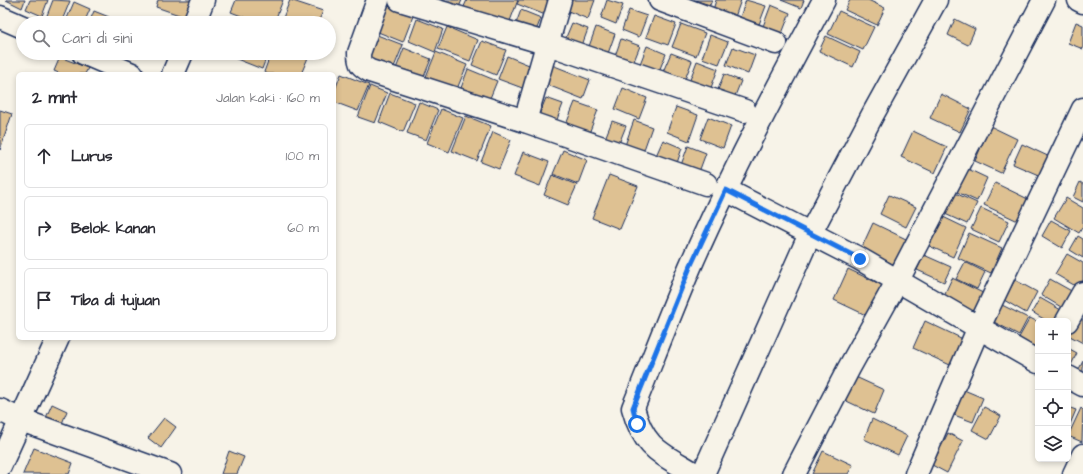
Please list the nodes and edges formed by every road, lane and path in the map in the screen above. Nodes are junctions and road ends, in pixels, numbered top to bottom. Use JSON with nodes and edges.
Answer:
{"nodes":[{"id":1,"x":203,"y":0,"type":"edge"},
{"id":2,"x":378,"y":0,"type":"edge"},
{"id":3,"x":400,"y":0,"type":"edge"},
{"id":4,"x":560,"y":0,"type":"edge"},
{"id":5,"x":660,"y":0,"type":"edge"},
{"id":6,"x":824,"y":0,"type":"edge"},
{"id":7,"x":936,"y":0,"type":"edge"},
{"id":8,"x":1044,"y":0,"type":"edge"},
{"id":9,"x":1079,"y":0,"type":"edge"},
{"id":10,"x":1083,"y":2,"type":"edge"},
{"id":11,"x":197,"y":16,"type":"edge"},
{"id":12,"x":0,"y":17,"type":"edge"},
{"id":13,"x":16,"y":24,"type":"edge"},
{"id":14,"x":776,"y":43,"type":"dead end"},
{"id":15,"x":548,"y":44,"type":"junction"},
{"id":16,"x":99,"y":60,"type":"edge"},
{"id":17,"x":179,"y":60,"type":"edge"},
{"id":18,"x":127,"y":72,"type":"edge"},
{"id":19,"x":175,"y":72,"type":"edge"},
{"id":20,"x":1083,"y":109,"type":"edge"},
{"id":21,"x":745,"y":111,"type":"dead end"},
{"id":22,"x":525,"y":121,"type":"junction"},
{"id":23,"x":716,"y":187,"type":"junction"},
{"id":24,"x":810,"y":234,"type":"junction"},
{"id":25,"x":898,"y":280,"type":"junction"},
{"id":26,"x":1083,"y":293,"type":"edge"},
{"id":27,"x":1069,"y":318,"type":"edge"},
{"id":28,"x":978,"y":327,"type":"junction"},
{"id":29,"x":57,"y":340,"type":"edge"},
{"id":30,"x":1035,"y":360,"type":"edge"},
{"id":31,"x":1071,"y":379,"type":"edge"},
{"id":32,"x":1083,"y":385,"type":"edge"},
{"id":33,"x":0,"y":410,"type":"edge"},
{"id":34,"x":21,"y":420,"type":"junction"},
{"id":35,"x":1083,"y":455,"type":"edge"},
{"id":36,"x":0,"y":466,"type":"edge"},
{"id":37,"x":170,"y":474,"type":"edge"},
{"id":38,"x":695,"y":474,"type":"edge"},
{"id":39,"x":703,"y":474,"type":"edge"},
{"id":40,"x":794,"y":474,"type":"edge"},
{"id":41,"x":916,"y":474,"type":"edge"},
{"id":42,"x":1074,"y":474,"type":"edge"}],
"edges":[{"from":1,"to":11,"type":"street"},
{"from":2,"to":22,"type":"street"},
{"from":3,"to":15,"type":"street"},
{"from":4,"to":15,"type":"street"},
{"from":5,"to":14,"type":"street"},
{"from":6,"to":23,"type":"street"},
{"from":7,"to":24,"type":"street"},
{"from":8,"to":25,"type":"street"},
{"from":9,"to":10,"type":"street"},
{"from":12,"to":13,"type":"street"},
{"from":15,"to":21,"type":"street"},
{"from":15,"to":22,"type":"street"},
{"from":16,"to":18,"type":"street"},
{"from":17,"to":19,"type":"street"},
{"from":20,"to":28,"type":"street"},
{"from":22,"to":23,"type":"street"},
{"from":23,"to":24,"type":"street"},
{"from":23,"to":38,"type":"street"},
{"from":24,"to":25,"type":"street"},
{"from":24,"to":39,"type":"street"},
{"from":25,"to":28,"type":"street"},
{"from":25,"to":40,"type":"street"},
{"from":26,"to":27,"type":"street"},
{"from":28,"to":30,"type":"street"},
{"from":28,"to":41,"type":"street"},
{"from":29,"to":34,"type":"street"},
{"from":31,"to":32,"type":"street"},
{"from":33,"to":34,"type":"street"},
{"from":34,"to":36,"type":"street"},
{"from":34,"to":37,"type":"street"},
{"from":35,"to":42,"type":"street"}]}
